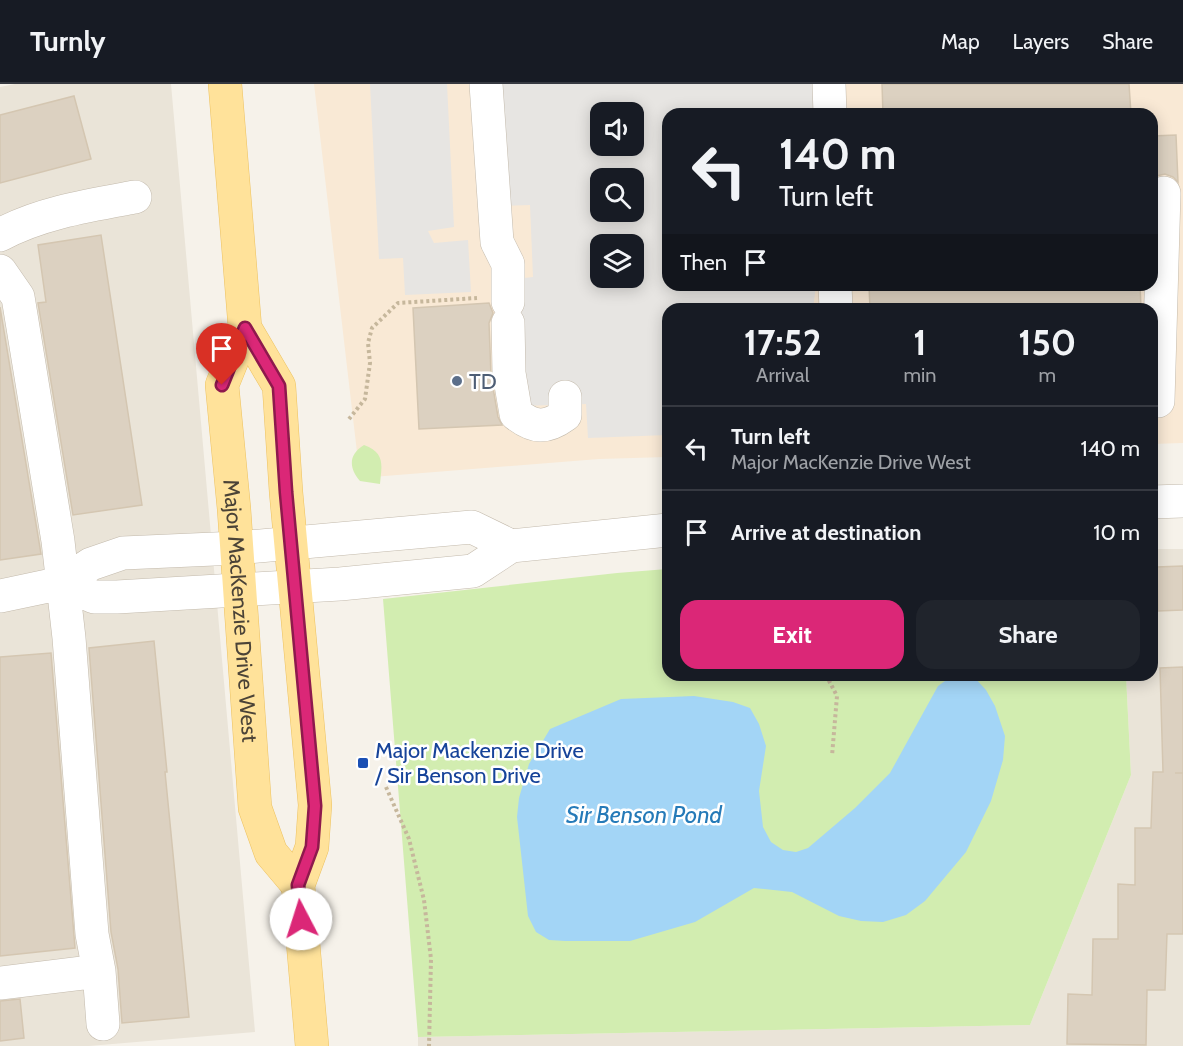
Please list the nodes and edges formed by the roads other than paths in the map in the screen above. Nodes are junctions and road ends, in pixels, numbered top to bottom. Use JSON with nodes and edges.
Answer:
{"nodes":[{"id":1,"x":225,"y":84,"type":"edge"},
{"id":2,"x":486,"y":84,"type":"edge"},
{"id":3,"x":829,"y":84,"type":"edge"},
{"id":4,"x":830,"y":108,"type":"edge"},
{"id":5,"x":1164,"y":193,"type":"dead end"},
{"id":6,"x":135,"y":197,"type":"dead end"},
{"id":7,"x":0,"y":235,"type":"edge"},
{"id":8,"x":0,"y":271,"type":"edge"},
{"id":9,"x":245,"y":328,"type":"junction"},
{"id":10,"x":1158,"y":332,"type":"edge"},
{"id":11,"x":1183,"y":371,"type":"edge"},
{"id":12,"x":565,"y":397,"type":"dead end"},
{"id":13,"x":1158,"y":401,"type":"edge"},
{"id":14,"x":1183,"y":501,"type":"edge"},
{"id":15,"x":1158,"y":502,"type":"edge"},
{"id":16,"x":662,"y":531,"type":"edge"},
{"id":17,"x":291,"y":544,"type":"junction"},
{"id":18,"x":511,"y":546,"type":"junction"},
{"id":19,"x":237,"y":548,"type":"junction"},
{"id":20,"x":62,"y":584,"type":"junction"},
{"id":21,"x":295,"y":586,"type":"junction"},
{"id":22,"x":240,"y":589,"type":"junction"},
{"id":23,"x":0,"y":596,"type":"edge"},
{"id":24,"x":298,"y":885,"type":"junction"},
{"id":25,"x":99,"y":971,"type":"junction"},
{"id":26,"x":0,"y":983,"type":"edge"},
{"id":27,"x":103,"y":1024,"type":"dead end"},
{"id":28,"x":312,"y":1046,"type":"edge"}],
"edges":[{"from":1,"to":9,"type":"main road","name":"Major MacKenzie Drive West"},
{"from":2,"to":12,"type":"street"},
{"from":3,"to":4,"type":"street"},
{"from":5,"to":10,"type":"street"},
{"from":6,"to":7,"type":"street"},
{"from":8,"to":20,"type":"street"},
{"from":9,"to":17,"type":"main road","name":"Major MacKenzie Drive West"},
{"from":9,"to":19,"type":"main road","name":"Major MacKenzie Drive West"},
{"from":11,"to":13,"type":"street"},
{"from":14,"to":15,"type":"street"},
{"from":16,"to":18,"type":"street"},
{"from":17,"to":18,"type":"street"},
{"from":17,"to":19,"type":"street"},
{"from":17,"to":21,"type":"main road","name":"Major MacKenzie Drive West"},
{"from":18,"to":21,"type":"street"},
{"from":19,"to":20,"type":"street"},
{"from":19,"to":22,"type":"main road","name":"Major MacKenzie Drive West"},
{"from":20,"to":22,"type":"street"},
{"from":20,"to":23,"type":"street"},
{"from":20,"to":25,"type":"street"},
{"from":21,"to":22,"type":"street"},
{"from":21,"to":24,"type":"main road","name":"Major MacKenzie Drive West"},
{"from":22,"to":24,"type":"main road","name":"Major MacKenzie Drive West"},
{"from":24,"to":28,"type":"main road","name":"Major MacKenzie Drive West"},
{"from":25,"to":26,"type":"street"},
{"from":25,"to":27,"type":"street"}]}
